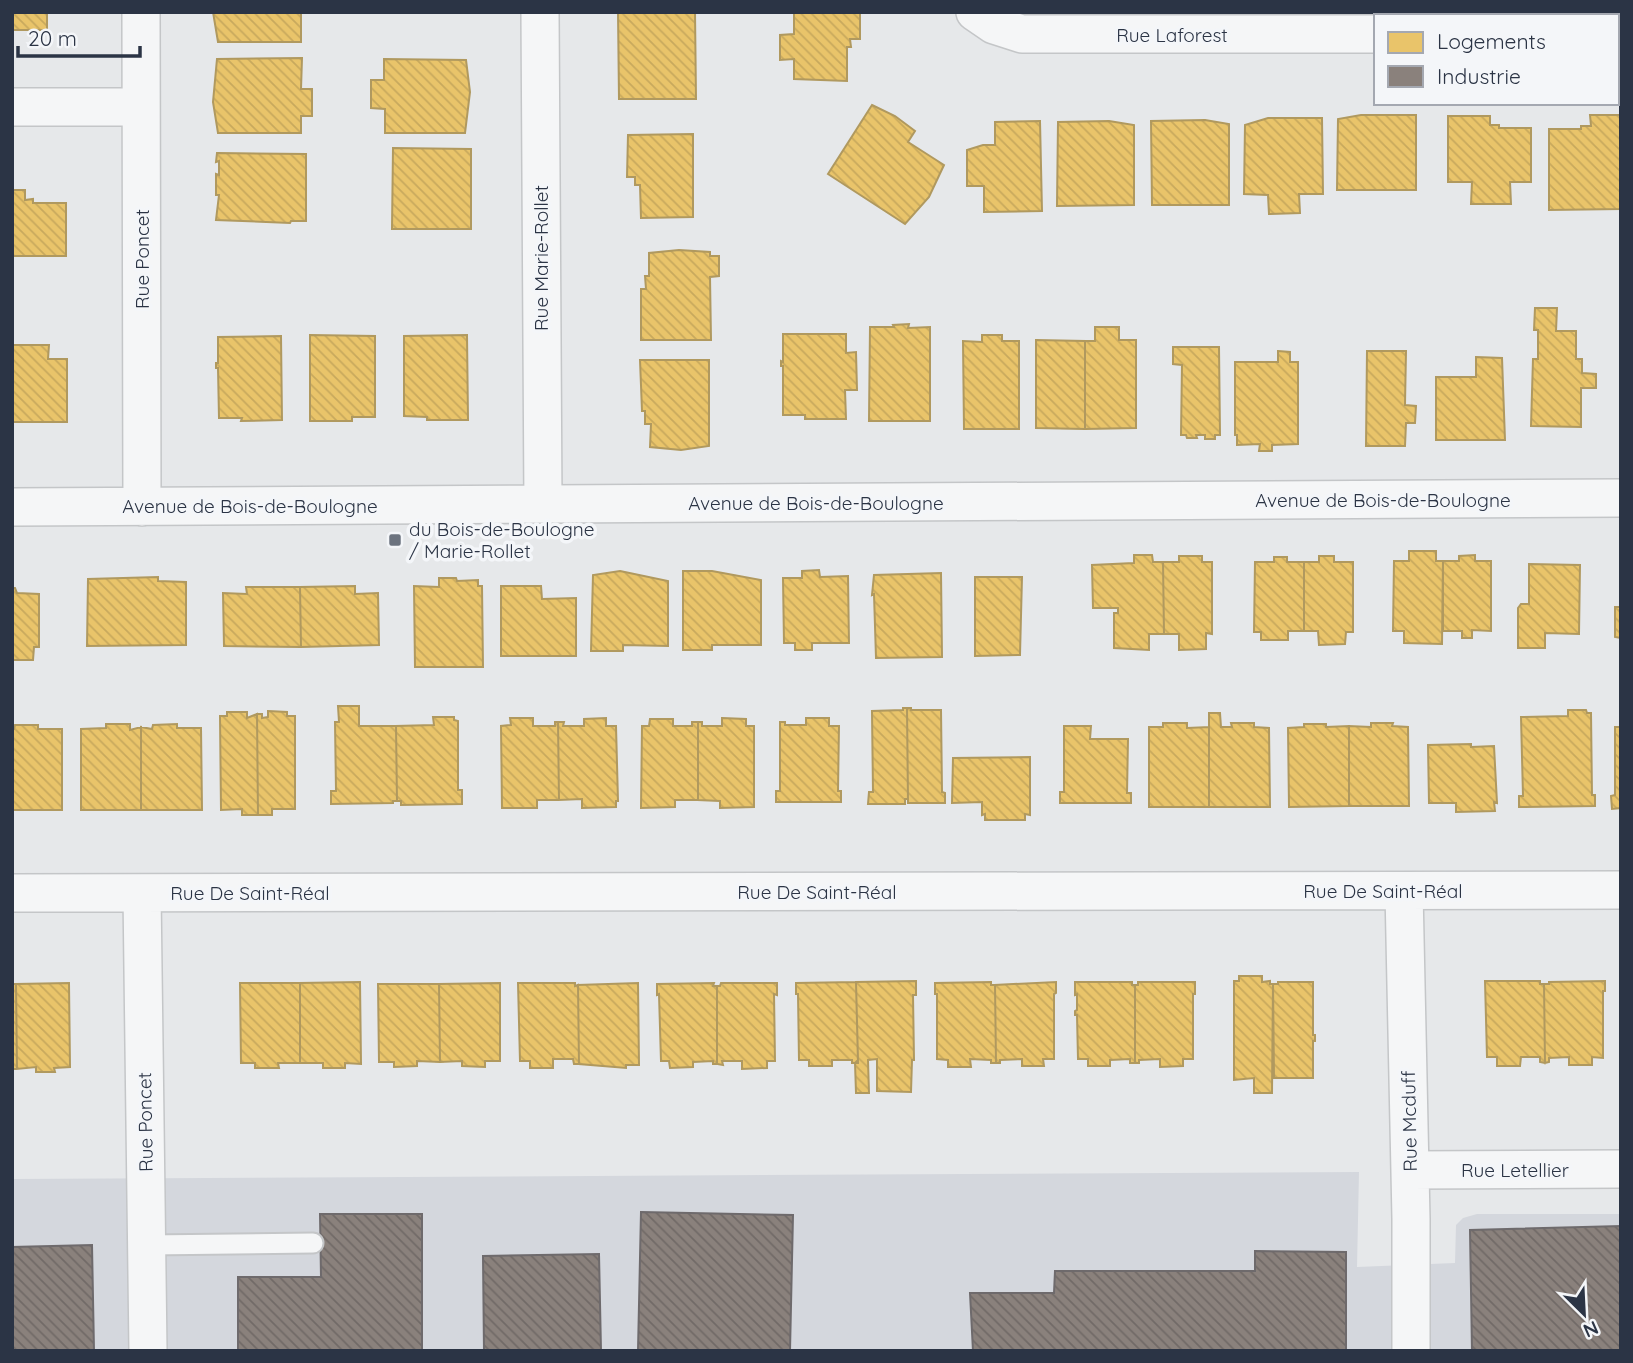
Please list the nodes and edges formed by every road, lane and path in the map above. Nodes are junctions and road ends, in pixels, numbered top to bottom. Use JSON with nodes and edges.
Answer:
{"nodes":[{"id":1,"x":141,"y":12,"type":"edge"},
{"id":2,"x":540,"y":12,"type":"edge"},
{"id":3,"x":975,"y":12,"type":"edge"},
{"id":4,"x":1355,"y":27,"type":"edge"},
{"id":5,"x":12,"y":107,"type":"edge"},
{"id":6,"x":141,"y":107,"type":"junction"},
{"id":7,"x":1621,"y":498,"type":"edge"},
{"id":8,"x":543,"y":504,"type":"junction"},
{"id":9,"x":12,"y":507,"type":"edge"},
{"id":10,"x":142,"y":507,"type":"junction"},
{"id":11,"x":1621,"y":890,"type":"edge"},
{"id":12,"x":1404,"y":891,"type":"junction"},
{"id":13,"x":12,"y":893,"type":"edge"},
{"id":14,"x":142,"y":893,"type":"junction"},
{"id":15,"x":1621,"y":1169,"type":"edge"},
{"id":16,"x":1410,"y":1170,"type":"junction"},
{"id":17,"x":313,"y":1242,"type":"dead end"},
{"id":18,"x":147,"y":1245,"type":"junction"},
{"id":19,"x":148,"y":1351,"type":"edge"},
{"id":20,"x":1411,"y":1351,"type":"edge"}],
"edges":[{"from":1,"to":6,"type":"street","name":"Rue Poncet"},
{"from":2,"to":8,"type":"street","name":"Rue Marie-Rollet"},
{"from":3,"to":4,"type":"street","name":"Rue Laforest"},
{"from":5,"to":6,"type":"street"},
{"from":6,"to":10,"type":"street","name":"Rue Poncet"},
{"from":7,"to":8,"type":"street","name":"Avenue de Bois-de-Boulogne"},
{"from":8,"to":10,"type":"street","name":"Avenue de Bois-de-Boulogne"},
{"from":9,"to":10,"type":"street","name":"Avenue de Bois-de-Boulogne"},
{"from":11,"to":12,"type":"street","name":"Rue De Saint-Réal"},
{"from":12,"to":14,"type":"street","name":"Rue De Saint-Réal"},
{"from":12,"to":16,"type":"street","name":"Rue Mcduff"},
{"from":13,"to":14,"type":"street","name":"Rue De Saint-Réal"},
{"from":14,"to":18,"type":"street","name":"Rue Poncet"},
{"from":15,"to":16,"type":"street","name":"Rue Letellier"},
{"from":16,"to":20,"type":"street","name":"Rue Mcduff"},
{"from":17,"to":18,"type":"lane"},
{"from":18,"to":19,"type":"street","name":"Rue Poncet"}]}
